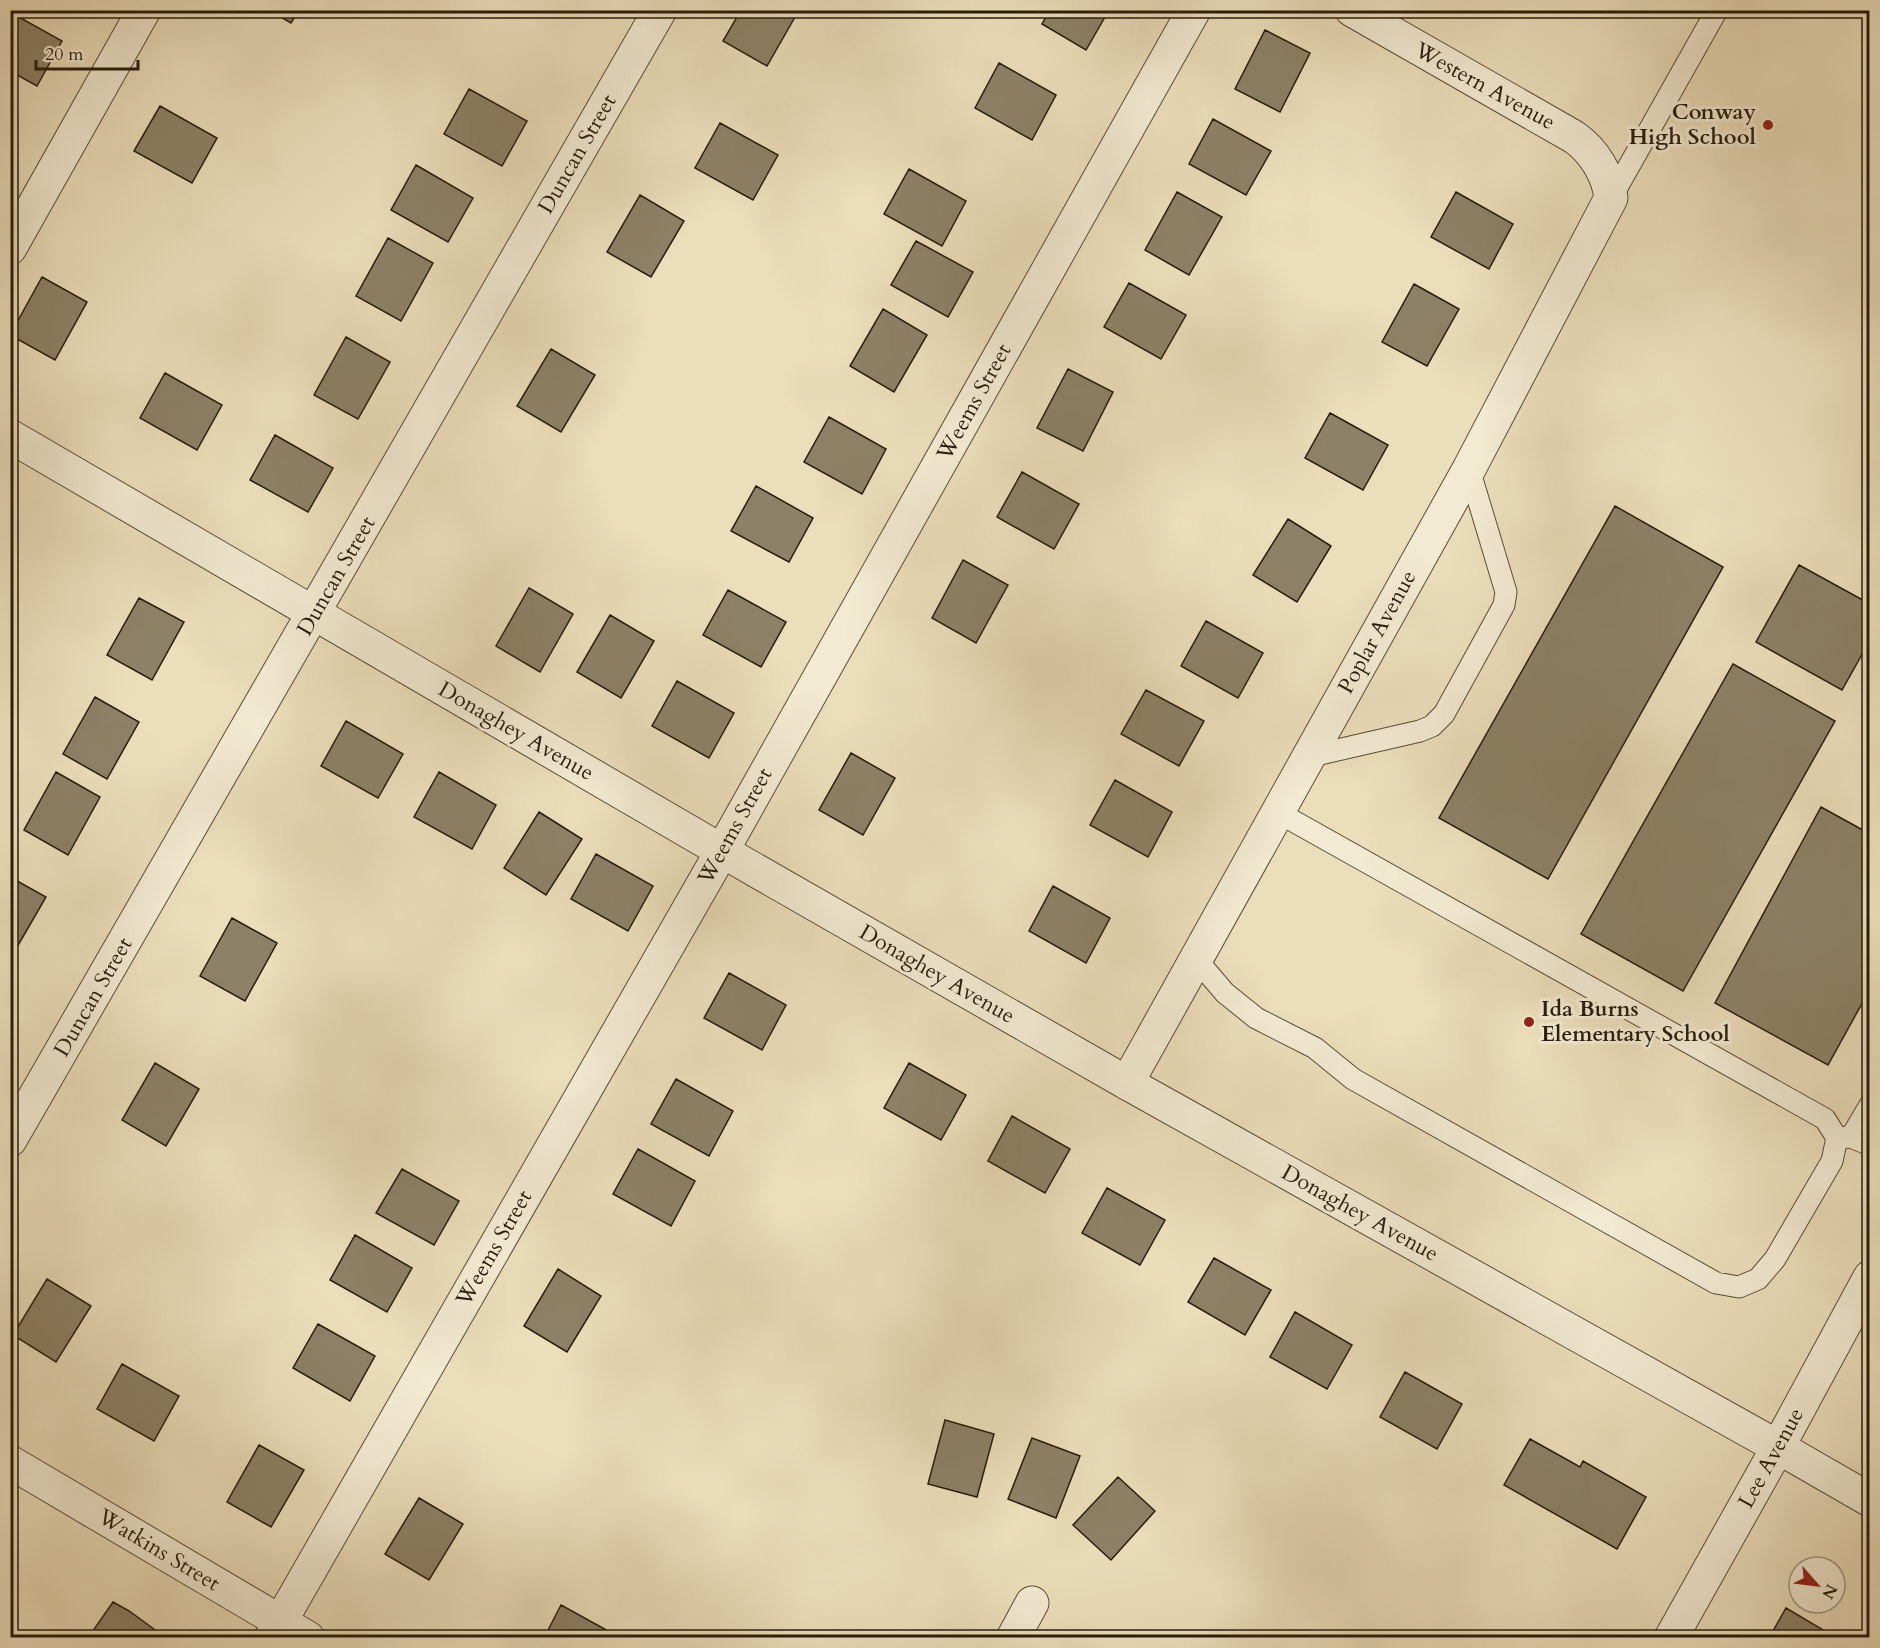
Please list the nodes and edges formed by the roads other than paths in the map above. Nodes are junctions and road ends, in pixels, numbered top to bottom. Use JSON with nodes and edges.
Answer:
{"nodes":[{"id":1,"x":144,"y":10,"type":"edge"},
{"id":2,"x":660,"y":10,"type":"edge"},
{"id":3,"x":1194,"y":10,"type":"edge"},
{"id":4,"x":1352,"y":10,"type":"edge"},
{"id":5,"x":1717,"y":10,"type":"edge"},
{"id":6,"x":1609,"y":187,"type":"junction"},
{"id":7,"x":10,"y":248,"type":"edge"},
{"id":8,"x":10,"y":436,"type":"edge"},
{"id":9,"x":1469,"y":469,"type":"junction"},
{"id":10,"x":314,"y":614,"type":"junction"},
{"id":11,"x":1307,"y":757,"type":"junction"},
{"id":12,"x":1279,"y":813,"type":"junction"},
{"id":13,"x":722,"y":851,"type":"junction"},
{"id":14,"x":1196,"y":959,"type":"junction"},
{"id":15,"x":1127,"y":1083,"type":"junction"},
{"id":16,"x":1869,"y":1105,"type":"edge"},
{"id":17,"x":10,"y":1140,"type":"edge"},
{"id":18,"x":1852,"y":1140,"type":"edge"},
{"id":19,"x":1869,"y":1277,"type":"edge"},
{"id":20,"x":1778,"y":1447,"type":"junction"},
{"id":21,"x":10,"y":1462,"type":"edge"},
{"id":22,"x":1869,"y":1500,"type":"edge"},
{"id":23,"x":1032,"y":1603,"type":"dead end"},
{"id":24,"x":275,"y":1629,"type":"edge"},
{"id":25,"x":308,"y":1638,"type":"edge"},
{"id":26,"x":1013,"y":1638,"type":"edge"},
{"id":27,"x":1671,"y":1638,"type":"edge"}],
"edges":[{"from":1,"to":7,"type":"street"},
{"from":2,"to":10,"type":"street","name":"Duncan Street"},
{"from":3,"to":13,"type":"street","name":"Weems Street"},
{"from":4,"to":6,"type":"street","name":"Western Avenue"},
{"from":5,"to":6,"type":"lane"},
{"from":6,"to":9,"type":"street","name":"Poplar Avenue"},
{"from":8,"to":10,"type":"street","name":"Donaghey Avenue"},
{"from":9,"to":11,"type":"street","name":"Poplar Avenue"},
{"from":9,"to":11,"type":"lane"},
{"from":10,"to":13,"type":"street","name":"Donaghey Avenue"},
{"from":10,"to":17,"type":"street","name":"Duncan Street"},
{"from":11,"to":12,"type":"street","name":"Poplar Avenue"},
{"from":12,"to":14,"type":"street","name":"Poplar Avenue"},
{"from":12,"to":18,"type":"lane"},
{"from":13,"to":15,"type":"street","name":"Donaghey Avenue"},
{"from":13,"to":24,"type":"street","name":"Weems Street"},
{"from":14,"to":15,"type":"street","name":"Poplar Avenue"},
{"from":14,"to":18,"type":"lane"},
{"from":15,"to":20,"type":"street","name":"Donaghey Avenue"},
{"from":16,"to":18,"type":"lane"},
{"from":19,"to":20,"type":"street","name":"Lee Avenue"},
{"from":20,"to":22,"type":"street","name":"Donaghey Avenue"},
{"from":20,"to":27,"type":"street","name":"Lee Avenue"},
{"from":21,"to":24,"type":"street","name":"Watkins Street"},
{"from":23,"to":26,"type":"street"},
{"from":24,"to":25,"type":"street","name":"Watkins Street"}]}
